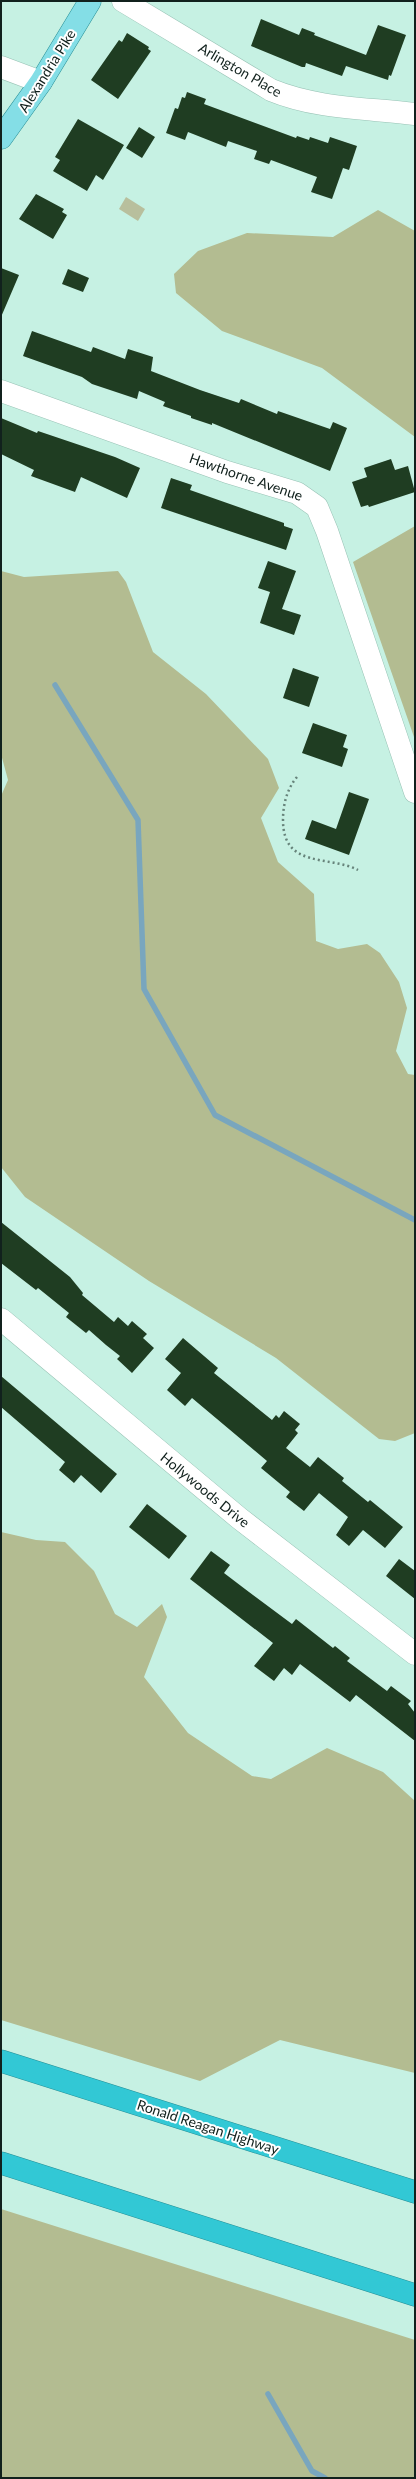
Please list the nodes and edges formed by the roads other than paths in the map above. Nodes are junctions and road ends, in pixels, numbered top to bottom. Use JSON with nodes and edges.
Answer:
{"nodes":[{"id":1,"x":90,"y":1,"type":"edge"},
{"id":2,"x":124,"y":1,"type":"edge"},
{"id":3,"x":1,"y":67,"type":"edge"},
{"id":4,"x":41,"y":82,"type":"junction"},
{"id":5,"x":415,"y":114,"type":"edge"},
{"id":6,"x":1,"y":138,"type":"edge"},
{"id":7,"x":1,"y":391,"type":"edge"},
{"id":8,"x":415,"y":792,"type":"edge"},
{"id":9,"x":1,"y":1318,"type":"edge"},
{"id":10,"x":415,"y":1654,"type":"edge"},
{"id":11,"x":1,"y":2061,"type":"edge"},
{"id":12,"x":1,"y":2163,"type":"edge"},
{"id":13,"x":415,"y":2192,"type":"edge"},
{"id":14,"x":415,"y":2294,"type":"edge"}],
"edges":[{"from":1,"to":4,"type":"main road","name":"Alexandria Pike"},
{"from":2,"to":5,"type":"street","name":"Arlington Place"},
{"from":3,"to":4,"type":"street"},
{"from":4,"to":6,"type":"main road","name":"Alexandria Pike"},
{"from":7,"to":8,"type":"street","name":"Hawthorne Avenue"},
{"from":9,"to":10,"type":"street","name":"Hollywoods Drive"},
{"from":11,"to":13,"type":"highway","name":"Ronald Reagan Highway"},
{"from":12,"to":14,"type":"highway"}]}
